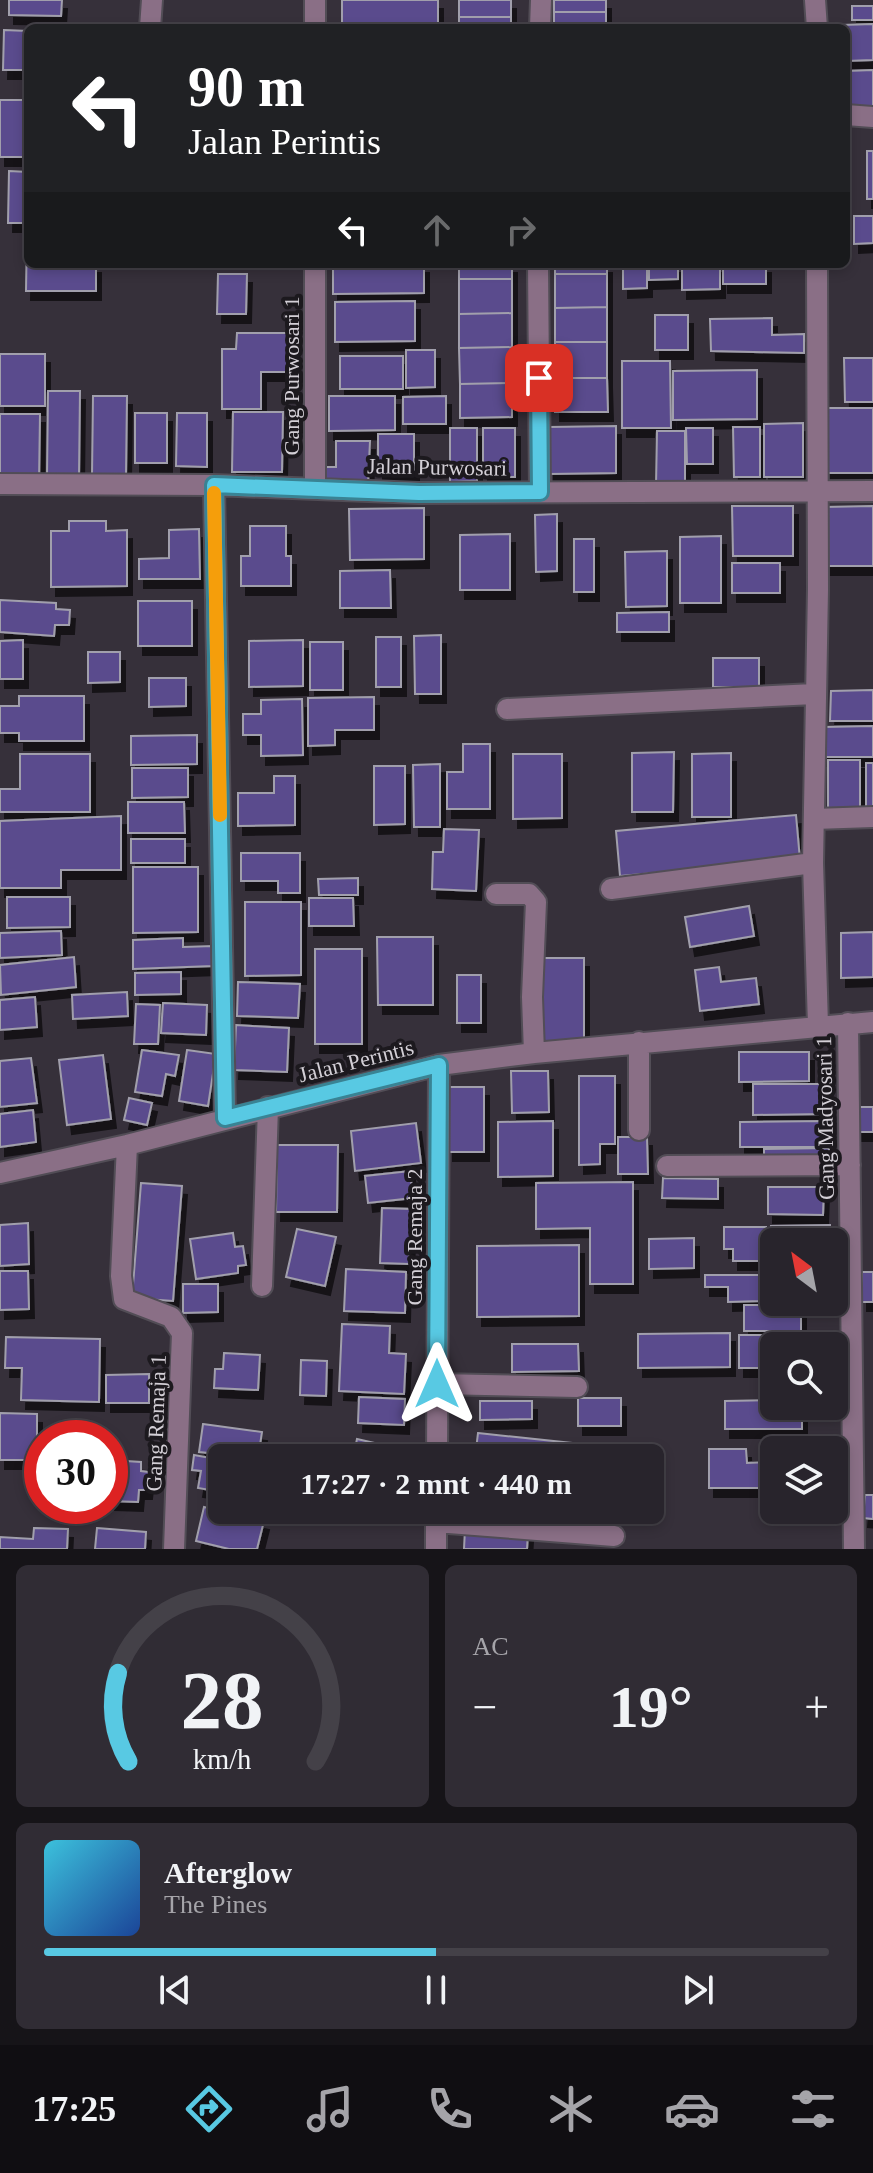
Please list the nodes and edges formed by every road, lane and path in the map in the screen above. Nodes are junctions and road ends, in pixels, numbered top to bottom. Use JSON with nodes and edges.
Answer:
{"nodes":[{"id":1,"x":152,"y":0,"type":"edge"},
{"id":2,"x":315,"y":0,"type":"edge"},
{"id":3,"x":541,"y":0,"type":"edge"},
{"id":4,"x":815,"y":0,"type":"edge"},
{"id":5,"x":150,"y":24,"type":"edge"},
{"id":6,"x":315,"y":24,"type":"edge"},
{"id":7,"x":540,"y":24,"type":"edge"},
{"id":8,"x":817,"y":24,"type":"edge"},
{"id":9,"x":850,"y":115,"type":"edge"},
{"id":10,"x":873,"y":117,"type":"edge"},
{"id":11,"x":315,"y":268,"type":"edge"},
{"id":12,"x":538,"y":268,"type":"edge"},
{"id":13,"x":817,"y":268,"type":"edge"},
{"id":14,"x":0,"y":484,"type":"edge"},
{"id":15,"x":214,"y":485,"type":"junction"},
{"id":16,"x":315,"y":488,"type":"junction"},
{"id":17,"x":873,"y":491,"type":"edge"},
{"id":18,"x":540,"y":492,"type":"junction"},
{"id":19,"x":816,"y":493,"type":"junction"},
{"id":20,"x":814,"y":694,"type":"junction"},
{"id":21,"x":507,"y":709,"type":"dead end"},
{"id":22,"x":873,"y":817,"type":"edge"},
{"id":23,"x":814,"y":819,"type":"junction"},
{"id":24,"x":813,"y":863,"type":"junction"},
{"id":25,"x":611,"y":889,"type":"dead end"},
{"id":26,"x":496,"y":894,"type":"dead end"},
{"id":27,"x":873,"y":1022,"type":"edge"},
{"id":28,"x":848,"y":1023,"type":"junction"},
{"id":29,"x":818,"y":1025,"type":"junction"},
{"id":30,"x":639,"y":1042,"type":"junction"},
{"id":31,"x":534,"y":1053,"type":"junction"},
{"id":32,"x":439,"y":1065,"type":"junction"},
{"id":33,"x":268,"y":1107,"type":"junction"},
{"id":34,"x":225,"y":1118,"type":"junction"},
{"id":35,"x":639,"y":1130,"type":"dead end"},
{"id":36,"x":127,"y":1145,"type":"junction"},
{"id":37,"x":850,"y":1165,"type":"junction"},
{"id":38,"x":667,"y":1166,"type":"dead end"},
{"id":39,"x":0,"y":1173,"type":"edge"},
{"id":40,"x":262,"y":1286,"type":"dead end"},
{"id":41,"x":437,"y":1384,"type":"junction"},
{"id":42,"x":577,"y":1387,"type":"dead end"},
{"id":43,"x":437,"y":1444,"type":"edge"},
{"id":44,"x":436,"y":1524,"type":"edge"},
{"id":45,"x":507,"y":1524,"type":"edge"},
{"id":46,"x":614,"y":1536,"type":"dead end"},
{"id":47,"x":174,"y":1549,"type":"edge"},
{"id":48,"x":436,"y":1549,"type":"edge"},
{"id":49,"x":854,"y":1549,"type":"edge"}],
"edges":[{"from":1,"to":5,"type":"street"},
{"from":2,"to":6,"type":"street"},
{"from":3,"to":7,"type":"street"},
{"from":4,"to":8,"type":"street"},
{"from":9,"to":10,"type":"street"},
{"from":11,"to":16,"type":"street","name":"Gang Purwosari 1"},
{"from":12,"to":18,"type":"street"},
{"from":13,"to":19,"type":"street"},
{"from":14,"to":15,"type":"street","name":"Jalan Purwosari"},
{"from":15,"to":16,"type":"street","name":"Jalan Purwosari"},
{"from":15,"to":34,"type":"street"},
{"from":16,"to":18,"type":"street","name":"Jalan Purwosari"},
{"from":17,"to":19,"type":"street","name":"Jalan Purwosari"},
{"from":18,"to":19,"type":"street","name":"Jalan Purwosari"},
{"from":19,"to":20,"type":"street"},
{"from":20,"to":21,"type":"street"},
{"from":20,"to":23,"type":"street"},
{"from":22,"to":23,"type":"street"},
{"from":23,"to":24,"type":"street"},
{"from":24,"to":25,"type":"street"},
{"from":24,"to":29,"type":"street"},
{"from":26,"to":31,"type":"street"},
{"from":27,"to":28,"type":"street","name":"Jalan Perintis"},
{"from":28,"to":29,"type":"street","name":"Jalan Perintis"},
{"from":28,"to":37,"type":"street","name":"Gang Madyosari 1"},
{"from":29,"to":30,"type":"street","name":"Jalan Perintis"},
{"from":30,"to":31,"type":"street","name":"Jalan Perintis"},
{"from":30,"to":35,"type":"street"},
{"from":31,"to":32,"type":"street","name":"Jalan Perintis"},
{"from":32,"to":33,"type":"street","name":"Jalan Perintis"},
{"from":32,"to":41,"type":"street","name":"Gang Remaja 2"},
{"from":33,"to":34,"type":"street","name":"Jalan Perintis"},
{"from":33,"to":40,"type":"street"},
{"from":34,"to":36,"type":"street","name":"Jalan Perintis"},
{"from":36,"to":39,"type":"street","name":"Jalan Perintis"},
{"from":36,"to":47,"type":"street","name":"Gang Remaja 1"},
{"from":37,"to":38,"type":"street"},
{"from":37,"to":49,"type":"street","name":"Gang Madyosari 1"},
{"from":41,"to":42,"type":"street"},
{"from":41,"to":43,"type":"street","name":"Gang Remaja 2"},
{"from":44,"to":48,"type":"street"},
{"from":45,"to":46,"type":"street"}]}
